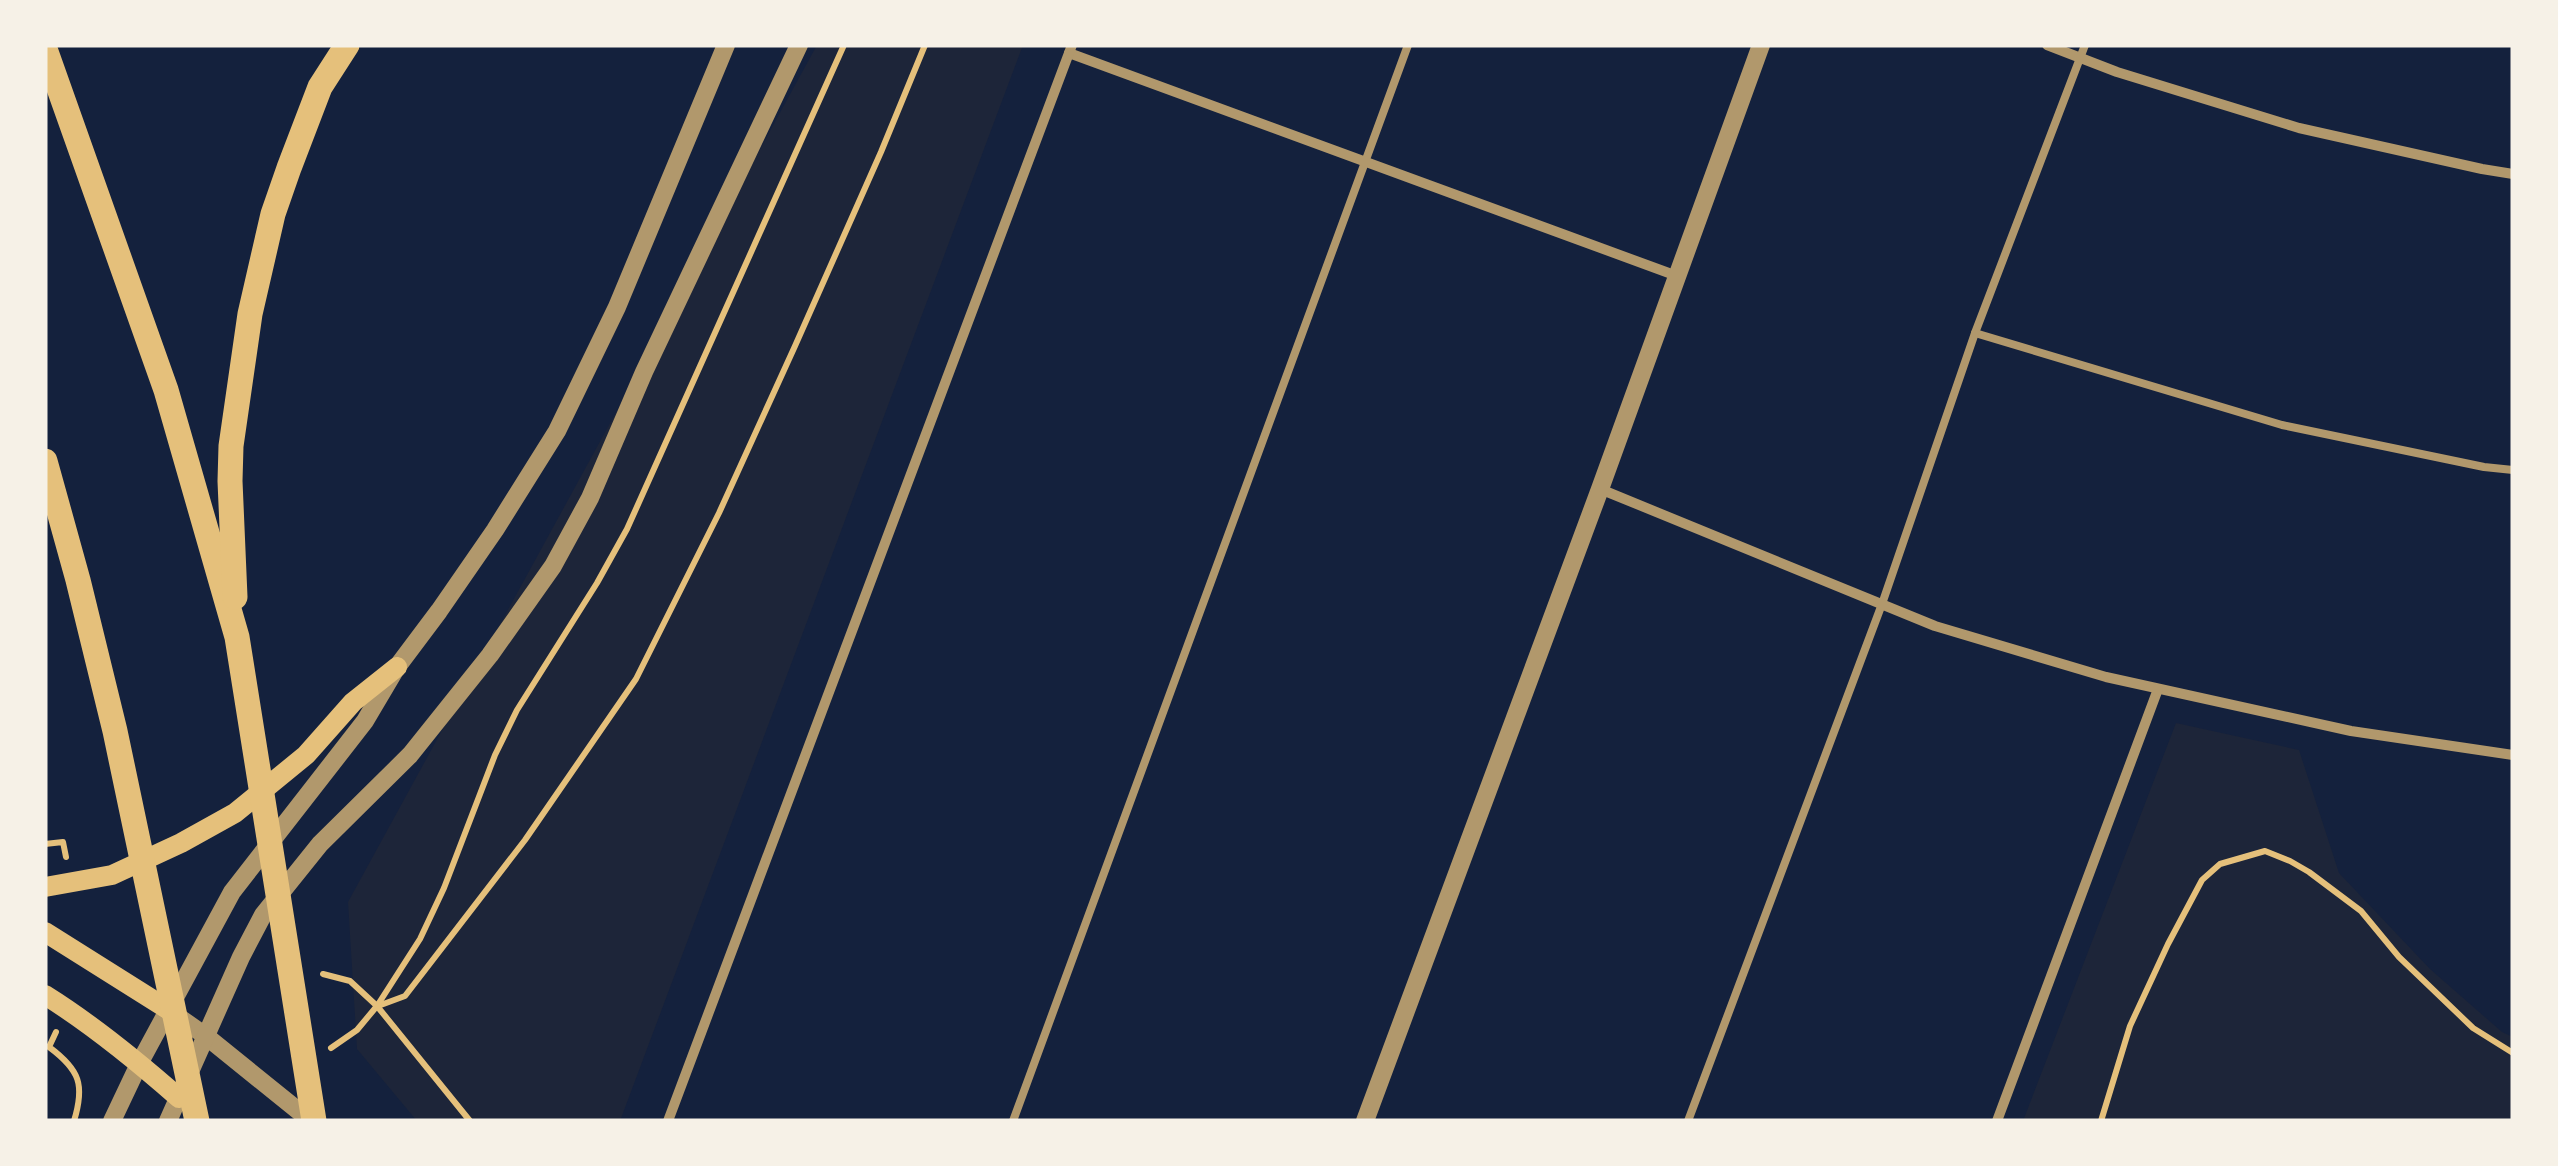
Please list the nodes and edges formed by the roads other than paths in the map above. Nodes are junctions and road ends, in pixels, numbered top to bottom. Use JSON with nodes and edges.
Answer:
{"nodes":[{"id":1,"x":347,"y":45,"type":"edge"},
{"id":2,"x":726,"y":45,"type":"edge"},
{"id":3,"x":799,"y":45,"type":"edge"},
{"id":4,"x":1408,"y":45,"type":"edge"},
{"id":5,"x":1761,"y":45,"type":"edge"},
{"id":6,"x":2046,"y":45,"type":"edge"},
{"id":7,"x":2084,"y":45,"type":"edge"},
{"id":8,"x":45,"y":49,"type":"edge"},
{"id":9,"x":1071,"y":49,"type":"edge"},
{"id":10,"x":2080,"y":58,"type":"junction"},
{"id":11,"x":1366,"y":161,"type":"junction"},
{"id":12,"x":2513,"y":174,"type":"edge"},
{"id":13,"x":1676,"y":276,"type":"junction"},
{"id":14,"x":1975,"y":333,"type":"junction"},
{"id":15,"x":45,"y":460,"type":"edge"},
{"id":16,"x":2513,"y":470,"type":"edge"},
{"id":17,"x":1600,"y":489,"type":"junction"},
{"id":18,"x":1882,"y":604,"type":"junction"},
{"id":19,"x":237,"y":637,"type":"junction"},
{"id":20,"x":397,"y":667,"type":"junction"},
{"id":21,"x":2158,"y":689,"type":"junction"},
{"id":22,"x":2513,"y":755,"type":"edge"},
{"id":23,"x":45,"y":887,"type":"edge"},
{"id":24,"x":45,"y":932,"type":"edge"},
{"id":25,"x":45,"y":996,"type":"edge"},
{"id":26,"x":168,"y":1010,"type":"junction"},
{"id":27,"x":207,"y":1037,"type":"junction"},
{"id":28,"x":139,"y":1064,"type":"junction"},
{"id":29,"x":179,"y":1098,"type":"junction"},
{"id":30,"x":112,"y":1121,"type":"edge"},
{"id":31,"x":168,"y":1121,"type":"edge"},
{"id":32,"x":197,"y":1121,"type":"edge"},
{"id":33,"x":214,"y":1121,"type":"edge"},
{"id":34,"x":312,"y":1121,"type":"edge"},
{"id":35,"x":668,"y":1121,"type":"edge"},
{"id":36,"x":1013,"y":1121,"type":"edge"},
{"id":37,"x":1365,"y":1121,"type":"edge"},
{"id":38,"x":1688,"y":1121,"type":"edge"},
{"id":39,"x":1998,"y":1121,"type":"edge"}],
"edges":[{"from":1,"to":19,"type":"main road"},
{"from":2,"to":20,"type":"street"},
{"from":3,"to":27,"type":"street"},
{"from":4,"to":11,"type":"lane"},
{"from":5,"to":13,"type":"street"},
{"from":6,"to":10,"type":"street"},
{"from":7,"to":10,"type":"lane"},
{"from":8,"to":19,"type":"main road"},
{"from":9,"to":11,"type":"street"},
{"from":9,"to":35,"type":"street"},
{"from":10,"to":12,"type":"street"},
{"from":10,"to":14,"type":"lane"},
{"from":11,"to":13,"type":"street"},
{"from":11,"to":36,"type":"lane"},
{"from":13,"to":17,"type":"street"},
{"from":14,"to":16,"type":"lane"},
{"from":14,"to":18,"type":"lane"},
{"from":15,"to":32,"type":"main road"},
{"from":17,"to":18,"type":"street"},
{"from":17,"to":37,"type":"street"},
{"from":18,"to":21,"type":"street"},
{"from":18,"to":38,"type":"lane"},
{"from":19,"to":34,"type":"main road"},
{"from":20,"to":23,"type":"main road"},
{"from":20,"to":26,"type":"street"},
{"from":21,"to":22,"type":"street"},
{"from":21,"to":39,"type":"street"},
{"from":24,"to":26,"type":"main road"},
{"from":25,"to":28,"type":"main road"},
{"from":26,"to":27,"type":"street"},
{"from":26,"to":28,"type":"street"},
{"from":27,"to":29,"type":"street"},
{"from":27,"to":34,"type":"street"},
{"from":28,"to":29,"type":"main road"},
{"from":28,"to":30,"type":"street"},
{"from":29,"to":31,"type":"street"},
{"from":29,"to":33,"type":"street"}]}
